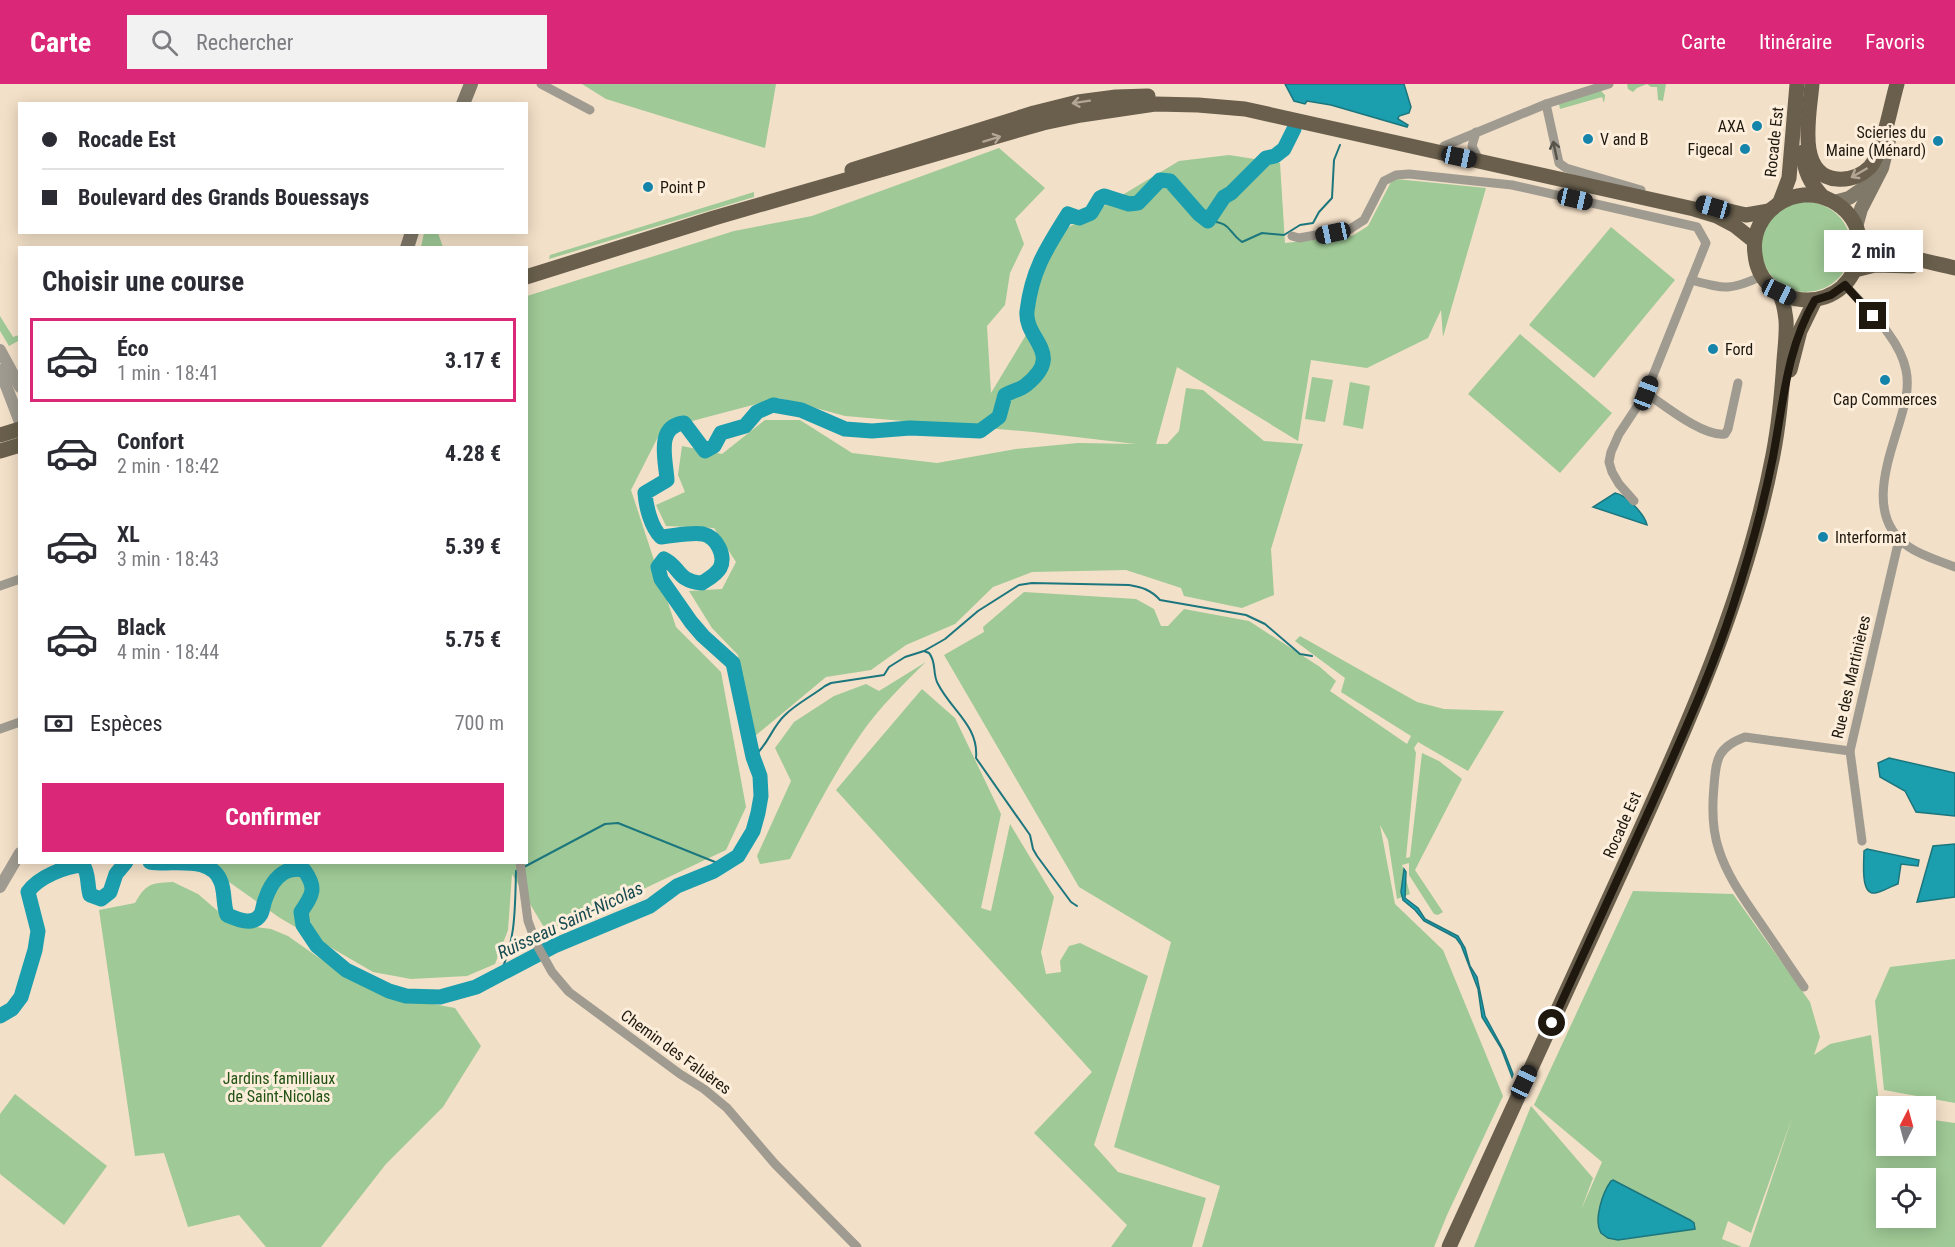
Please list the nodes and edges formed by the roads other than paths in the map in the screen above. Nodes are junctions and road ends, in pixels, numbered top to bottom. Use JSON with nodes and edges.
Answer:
{"nodes":[{"id":1,"x":471,"y":84,"type":"edge"},
{"id":2,"x":541,"y":84,"type":"edge"},
{"id":3,"x":1609,"y":84,"type":"edge"},
{"id":4,"x":1797,"y":84,"type":"edge"},
{"id":5,"x":1810,"y":84,"type":"edge"},
{"id":6,"x":1897,"y":84,"type":"edge"},
{"id":7,"x":1903,"y":84,"type":"edge"},
{"id":8,"x":464,"y":102,"type":"edge"},
{"id":9,"x":1545,"y":104,"type":"junction"},
{"id":10,"x":590,"y":110,"type":"dead end"},
{"id":11,"x":1476,"y":132,"type":"junction"},
{"id":12,"x":1444,"y":146,"type":"junction"},
{"id":13,"x":1479,"y":158,"type":"junction"},
{"id":14,"x":1876,"y":179,"type":"junction"},
{"id":15,"x":1641,"y":190,"type":"junction"},
{"id":16,"x":1828,"y":200,"type":"junction"},
{"id":17,"x":1775,"y":206,"type":"junction"},
{"id":18,"x":714,"y":218,"type":"junction"},
{"id":19,"x":1858,"y":232,"type":"junction"},
{"id":20,"x":1292,"y":236,"type":"dead end"},
{"id":21,"x":1754,"y":241,"type":"junction"},
{"id":22,"x":1955,"y":269,"type":"edge"},
{"id":23,"x":1855,"y":270,"type":"junction"},
{"id":24,"x":528,"y":276,"type":"edge"},
{"id":25,"x":1762,"y":276,"type":"junction"},
{"id":26,"x":1691,"y":280,"type":"junction"},
{"id":27,"x":1845,"y":285,"type":"junction"},
{"id":28,"x":1779,"y":292,"type":"junction"},
{"id":29,"x":1815,"y":300,"type":"junction"},
{"id":30,"x":0,"y":350,"type":"edge"},
{"id":31,"x":0,"y":370,"type":"edge"},
{"id":32,"x":18,"y":383,"type":"edge"},
{"id":33,"x":1738,"y":383,"type":"dead end"},
{"id":34,"x":1646,"y":393,"type":"junction"},
{"id":35,"x":1782,"y":402,"type":"junction"},
{"id":36,"x":18,"y":417,"type":"edge"},
{"id":37,"x":18,"y":432,"type":"edge"},
{"id":38,"x":9,"y":447,"type":"edge"},
{"id":39,"x":1634,"y":501,"type":"dead end"},
{"id":40,"x":1900,"y":541,"type":"junction"},
{"id":41,"x":1955,"y":567,"type":"edge"},
{"id":42,"x":18,"y":580,"type":"edge"},
{"id":43,"x":0,"y":586,"type":"edge"},
{"id":44,"x":18,"y":723,"type":"edge"},
{"id":45,"x":0,"y":729,"type":"edge"},
{"id":46,"x":1850,"y":751,"type":"junction"},
{"id":47,"x":1862,"y":841,"type":"dead end"},
{"id":48,"x":18,"y":857,"type":"edge"},
{"id":49,"x":520,"y":864,"type":"edge"},
{"id":50,"x":0,"y":887,"type":"edge"},
{"id":51,"x":1804,"y":987,"type":"dead end"},
{"id":52,"x":856,"y":1247,"type":"edge"},
{"id":53,"x":1449,"y":1247,"type":"edge"}],
"edges":[{"from":1,"to":8,"type":"main road"},
{"from":2,"to":10,"type":"street"},
{"from":3,"to":9,"type":"street"},
{"from":4,"to":17,"type":"main road","name":"Rocade Est"},
{"from":6,"to":5,"type":"main road","one_way":true},
{"from":5,"to":16,"type":"main road","name":"Rocade Est"},
{"from":7,"to":14,"type":"main road"},
{"from":9,"to":11,"type":"street"},
{"from":15,"to":9,"type":"street","one_way":true},
{"from":11,"to":12,"type":"street"},
{"from":11,"to":13,"type":"street"},
{"from":12,"to":13,"type":"main road"},
{"from":12,"to":18,"type":"main road","one_way":true},
{"from":13,"to":15,"type":"main road"},
{"from":18,"to":13,"type":"main road","one_way":true},
{"from":13,"to":21,"type":"main road"},
{"from":14,"to":16,"type":"main road"},
{"from":14,"to":19,"type":"main road"},
{"from":15,"to":17,"type":"main road"},
{"from":16,"to":17,"type":"main road"},
{"from":16,"to":19,"type":"main road"},
{"from":17,"to":21,"type":"main road"},
{"from":18,"to":24,"type":"main road"},
{"from":19,"to":22,"type":"main road"},
{"from":19,"to":23,"type":"main road"},
{"from":20,"to":26,"type":"street"},
{"from":21,"to":25,"type":"main road"},
{"from":22,"to":23,"type":"main road"},
{"from":23,"to":27,"type":"main road"},
{"from":25,"to":26,"type":"street"},
{"from":25,"to":28,"type":"main road"},
{"from":26,"to":34,"type":"street"},
{"from":27,"to":29,"type":"main road"},
{"from":27,"to":40,"type":"street"},
{"from":28,"to":29,"type":"main road"},
{"from":28,"to":35,"type":"main road"},
{"from":29,"to":35,"type":"main road"},
{"from":30,"to":32,"type":"street"},
{"from":31,"to":36,"type":"street"},
{"from":33,"to":34,"type":"street"},
{"from":34,"to":39,"type":"street"},
{"from":35,"to":53,"type":"main road","name":"Rocade Est"},
{"from":37,"to":38,"type":"main road"},
{"from":40,"to":41,"type":"street"},
{"from":40,"to":46,"type":"street","name":"Rue des Martinières"},
{"from":42,"to":43,"type":"street"},
{"from":44,"to":45,"type":"street"},
{"from":46,"to":47,"type":"street"},
{"from":46,"to":51,"type":"street","name":"Rue des Martinières"},
{"from":48,"to":50,"type":"street"},
{"from":49,"to":52,"type":"street","name":"Chemin des Faluères"}]}
